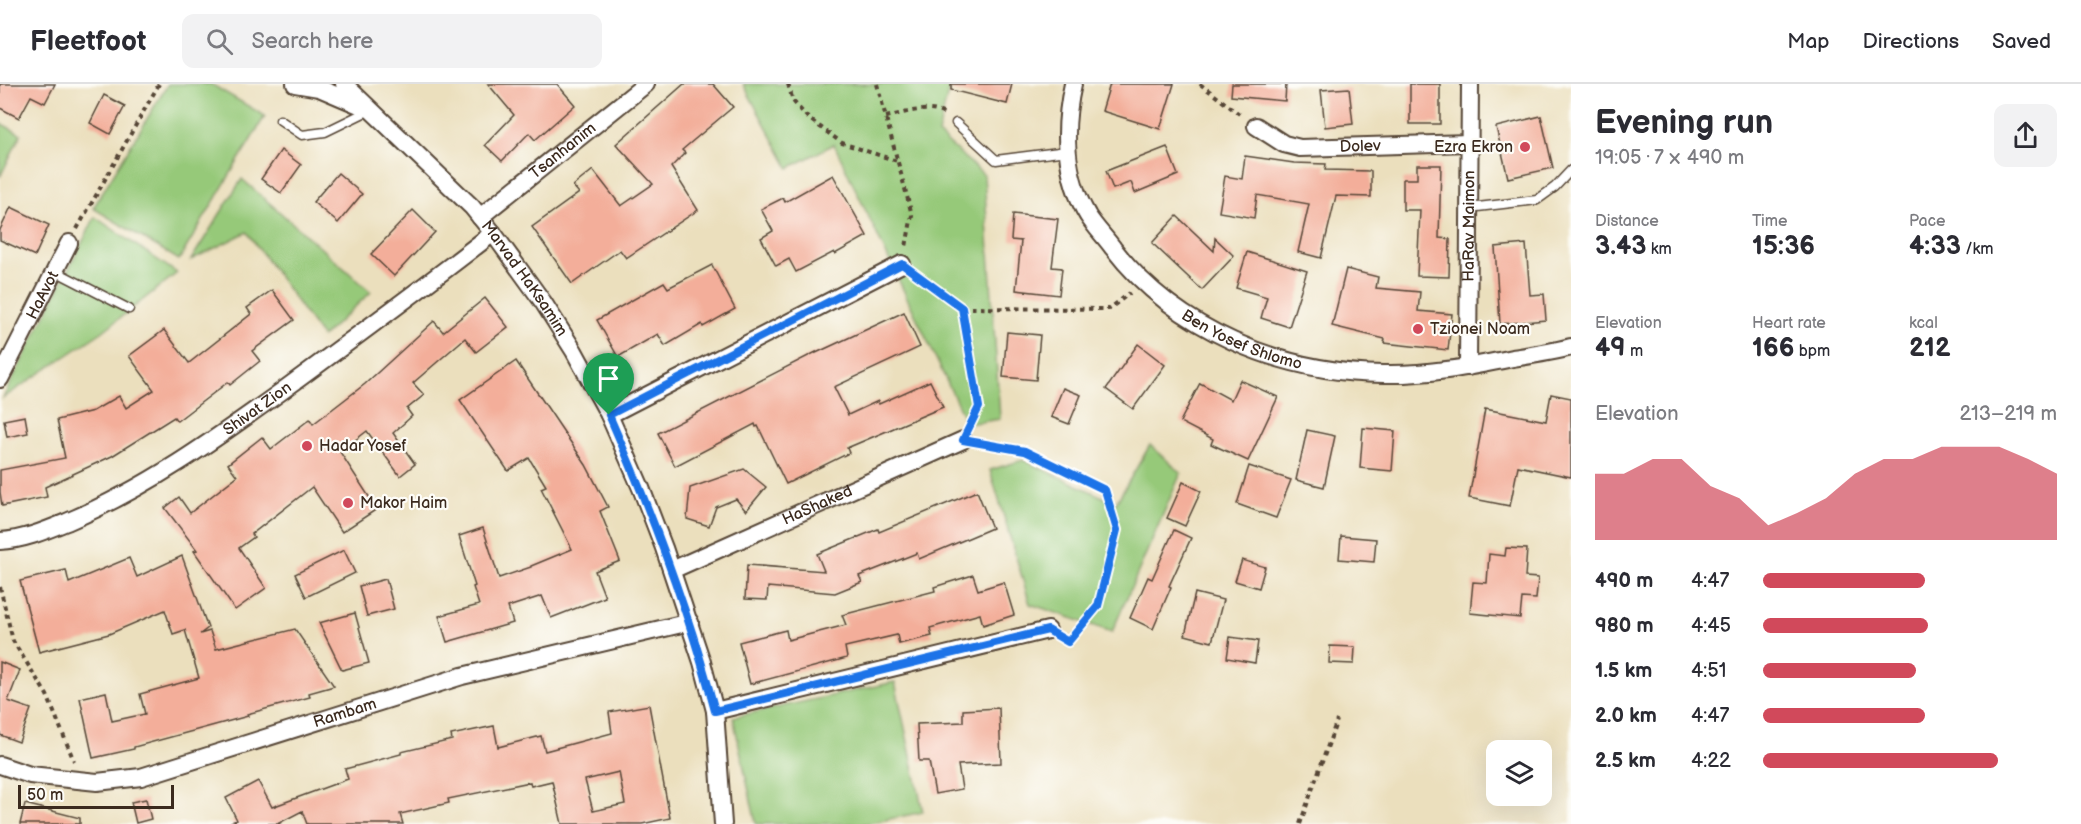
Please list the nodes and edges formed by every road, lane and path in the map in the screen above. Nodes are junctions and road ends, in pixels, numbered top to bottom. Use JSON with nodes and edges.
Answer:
{"nodes":[{"id":1,"x":159,"y":84,"type":"edge"},
{"id":2,"x":295,"y":84,"type":"edge"},
{"id":3,"x":344,"y":84,"type":"edge"},
{"id":4,"x":646,"y":84,"type":"edge"},
{"id":5,"x":788,"y":84,"type":"edge"},
{"id":6,"x":878,"y":84,"type":"edge"},
{"id":7,"x":1073,"y":84,"type":"edge"},
{"id":8,"x":1200,"y":84,"type":"edge"},
{"id":9,"x":1470,"y":84,"type":"edge"},
{"id":10,"x":370,"y":110,"type":"junction"},
{"id":11,"x":886,"y":117,"type":"junction"},
{"id":12,"x":280,"y":120,"type":"dead end"},
{"id":13,"x":956,"y":123,"type":"joint"},
{"id":14,"x":1256,"y":126,"type":"joint"},
{"id":15,"x":1469,"y":143,"type":"junction"},
{"id":16,"x":1067,"y":151,"type":"junction"},
{"id":17,"x":898,"y":162,"type":"junction"},
{"id":18,"x":1571,"y":170,"type":"edge"},
{"id":19,"x":1469,"y":208,"type":"junction"},
{"id":20,"x":480,"y":217,"type":"junction"},
{"id":21,"x":493,"y":233,"type":"junction"},
{"id":22,"x":69,"y":243,"type":"joint"},
{"id":23,"x":902,"y":264,"type":"junction"},
{"id":24,"x":55,"y":271,"type":"junction"},
{"id":25,"x":1145,"y":282,"type":"junction"},
{"id":26,"x":962,"y":308,"type":"junction"},
{"id":27,"x":129,"y":309,"type":"dead end"},
{"id":28,"x":1571,"y":347,"type":"edge"},
{"id":29,"x":1468,"y":367,"type":"junction"},
{"id":30,"x":0,"y":379,"type":"edge"},
{"id":31,"x":609,"y":415,"type":"junction"},
{"id":32,"x":963,"y":440,"type":"junction"},
{"id":33,"x":0,"y":541,"type":"edge"},
{"id":34,"x":672,"y":570,"type":"junction"},
{"id":35,"x":0,"y":586,"type":"edge"},
{"id":36,"x":690,"y":622,"type":"junction"},
{"id":37,"x":1048,"y":630,"type":"joint"},
{"id":38,"x":715,"y":711,"type":"junction"},
{"id":39,"x":1337,"y":720,"type":"dead end"},
{"id":40,"x":0,"y":765,"type":"edge"},
{"id":41,"x":82,"y":781,"type":"junction"},
{"id":42,"x":723,"y":824,"type":"edge"},
{"id":43,"x":1300,"y":824,"type":"edge"}],
"edges":[{"from":1,"to":22,"type":"path"},
{"from":2,"to":10,"type":"street","name":"Marvad HaKsamim"},
{"from":3,"to":10,"type":"street","name":"Marvad HaKsamim"},
{"from":4,"to":20,"type":"street","name":"Tsanhanim"},
{"from":5,"to":17,"type":"path"},
{"from":6,"to":11,"type":"path"},
{"from":7,"to":16,"type":"street","name":"Ben Yosef Shlomo"},
{"from":8,"to":14,"type":"path"},
{"from":9,"to":15,"type":"street","name":"HaRav Maimon"},
{"from":10,"to":12,"type":"lane"},
{"from":10,"to":20,"type":"street","name":"Marvad HaKsamim"},
{"from":11,"to":13,"type":"path"},
{"from":11,"to":17,"type":"path"},
{"from":13,"to":16,"type":"lane"},
{"from":14,"to":15,"type":"street","name":"Dolev"},
{"from":15,"to":19,"type":"street","name":"HaRav Maimon"},
{"from":16,"to":25,"type":"street","name":"Ben Yosef Shlomo"},
{"from":17,"to":23,"type":"path"},
{"from":18,"to":19,"type":"lane"},
{"from":19,"to":29,"type":"street","name":"HaRav Maimon"},
{"from":20,"to":21,"type":"street","name":"Marvad HaKsamim"},
{"from":21,"to":31,"type":"street","name":"Marvad HaKsamim"},
{"from":21,"to":33,"type":"street","name":"Shivat Zion"},
{"from":22,"to":24,"type":"street","name":"HaAvot"},
{"from":23,"to":26,"type":"path"},
{"from":23,"to":31,"type":"street"},
{"from":24,"to":27,"type":"lane"},
{"from":24,"to":30,"type":"street","name":"HaAvot"},
{"from":25,"to":26,"type":"path"},
{"from":25,"to":29,"type":"street","name":"Ben Yosef Shlomo"},
{"from":26,"to":32,"type":"path"},
{"from":28,"to":29,"type":"street","name":"Ben Yosef Shlomo"},
{"from":31,"to":34,"type":"street","name":"Marvad HaKsamim"},
{"from":32,"to":34,"type":"street","name":"HaShaked"},
{"from":32,"to":37,"type":"path"},
{"from":34,"to":36,"type":"street","name":"Marvad HaKsamim"},
{"from":35,"to":41,"type":"path"},
{"from":36,"to":38,"type":"street","name":"Marvad HaKsamim"},
{"from":36,"to":41,"type":"street","name":"Rambam"},
{"from":37,"to":38,"type":"street"},
{"from":38,"to":42,"type":"street","name":"Marvad HaKsamim"},
{"from":39,"to":43,"type":"path"},
{"from":40,"to":41,"type":"street","name":"Rambam"}]}
